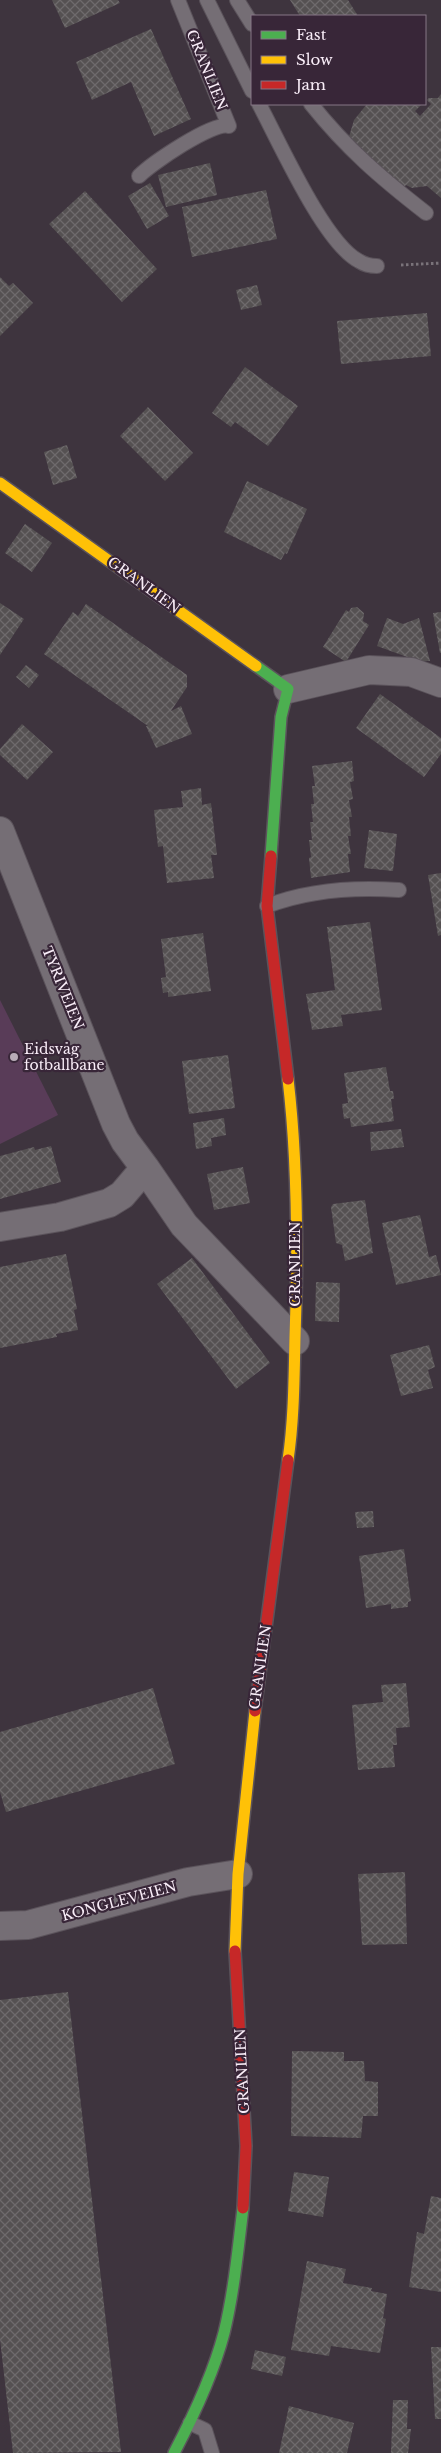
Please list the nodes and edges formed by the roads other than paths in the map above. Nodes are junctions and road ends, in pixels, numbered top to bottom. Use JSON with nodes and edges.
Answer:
{"nodes":[{"id":1,"x":178,"y":0,"type":"edge"},
{"id":2,"x":207,"y":0,"type":"edge"},
{"id":3,"x":237,"y":0,"type":"edge"},
{"id":4,"x":251,"y":22,"type":"edge"},
{"id":5,"x":251,"y":88,"type":"edge"},
{"id":6,"x":260,"y":105,"type":"edge"},
{"id":7,"x":312,"y":105,"type":"edge"},
{"id":8,"x":139,"y":176,"type":"dead end"},
{"id":9,"x":426,"y":213,"type":"dead end"},
{"id":10,"x":378,"y":266,"type":"road end"},
{"id":11,"x":0,"y":483,"type":"edge"},
{"id":12,"x":441,"y":683,"type":"edge"},
{"id":13,"x":288,"y":689,"type":"junction"},
{"id":14,"x":0,"y":831,"type":"edge"},
{"id":15,"x":399,"y":890,"type":"dead end"},
{"id":16,"x":267,"y":906,"type":"junction"},
{"id":17,"x":145,"y":1168,"type":"junction"},
{"id":18,"x":0,"y":1227,"type":"edge"},
{"id":19,"x":295,"y":1340,"type":"junction"},
{"id":20,"x":238,"y":1874,"type":"junction"},
{"id":21,"x":0,"y":1926,"type":"edge"},
{"id":22,"x":190,"y":2423,"type":"junction"},
{"id":23,"x":174,"y":2453,"type":"edge"},
{"id":24,"x":212,"y":2453,"type":"edge"}],
"edges":[{"from":1,"to":8,"type":"lane","name":"GRANLIEN"},
{"from":2,"to":5,"type":"lane","name":"GRANLIEN"},
{"from":3,"to":4,"type":"lane"},
{"from":6,"to":10,"type":"lane"},
{"from":7,"to":9,"type":"lane"},
{"from":11,"to":13,"type":"street","name":"GRANLIEN"},
{"from":12,"to":13,"type":"street"},
{"from":13,"to":16,"type":"street","name":"GRANLIEN"},
{"from":14,"to":17,"type":"street","name":"TYRIVEIEN"},
{"from":15,"to":16,"type":"lane"},
{"from":16,"to":19,"type":"street","name":"GRANLIEN"},
{"from":17,"to":18,"type":"street"},
{"from":17,"to":19,"type":"street","name":"TYRIVEIEN"},
{"from":19,"to":20,"type":"street","name":"GRANLIEN"},
{"from":20,"to":21,"type":"street","name":"KONGLEVEIEN"},
{"from":20,"to":22,"type":"street","name":"GRANLIEN"},
{"from":22,"to":23,"type":"street","name":"GRANLIEN"},
{"from":22,"to":24,"type":"lane"}]}
